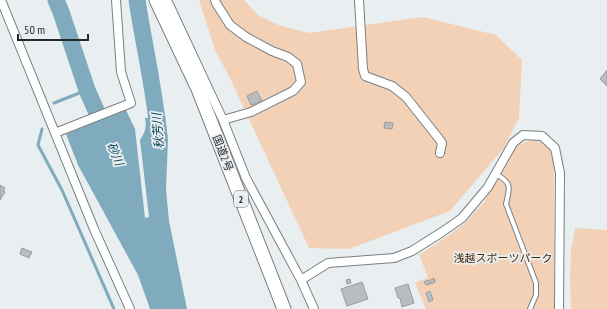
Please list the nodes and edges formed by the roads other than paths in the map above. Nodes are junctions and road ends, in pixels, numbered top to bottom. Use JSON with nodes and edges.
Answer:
{"nodes":[{"id":1,"x":1,"y":0,"type":"edge"},
{"id":2,"x":116,"y":0,"type":"edge"},
{"id":3,"x":156,"y":0,"type":"edge"},
{"id":4,"x":168,"y":0,"type":"edge"},
{"id":5,"x":215,"y":0,"type":"edge"},
{"id":6,"x":359,"y":0,"type":"edge"},
{"id":7,"x":203,"y":87,"type":"junction"},
{"id":8,"x":224,"y":120,"type":"junction"},
{"id":9,"x":55,"y":134,"type":"junction"},
{"id":10,"x":440,"y":153,"type":"dead end"},
{"id":11,"x":496,"y":173,"type":"junction"},
{"id":12,"x":301,"y":280,"type":"junction"},
{"id":13,"x":130,"y":309,"type":"edge"},
{"id":14,"x":284,"y":309,"type":"edge"},
{"id":15,"x":314,"y":309,"type":"edge"},
{"id":16,"x":530,"y":309,"type":"edge"},
{"id":17,"x":559,"y":309,"type":"edge"}],
"edges":[{"from":1,"to":9,"type":"street"},
{"from":2,"to":9,"type":"street"},
{"from":3,"to":7,"type":"highway","name":"国道2号","number":"2"},
{"from":4,"to":7,"type":"street"},
{"from":5,"to":8,"type":"street"},
{"from":6,"to":10,"type":"street"},
{"from":7,"to":8,"type":"street"},
{"from":7,"to":14,"type":"highway","name":"国道2号","number":"2"},
{"from":8,"to":12,"type":"street"},
{"from":9,"to":13,"type":"street"},
{"from":11,"to":12,"type":"street"},
{"from":11,"to":16,"type":"lane"},
{"from":11,"to":17,"type":"street"},
{"from":12,"to":15,"type":"street"}]}
